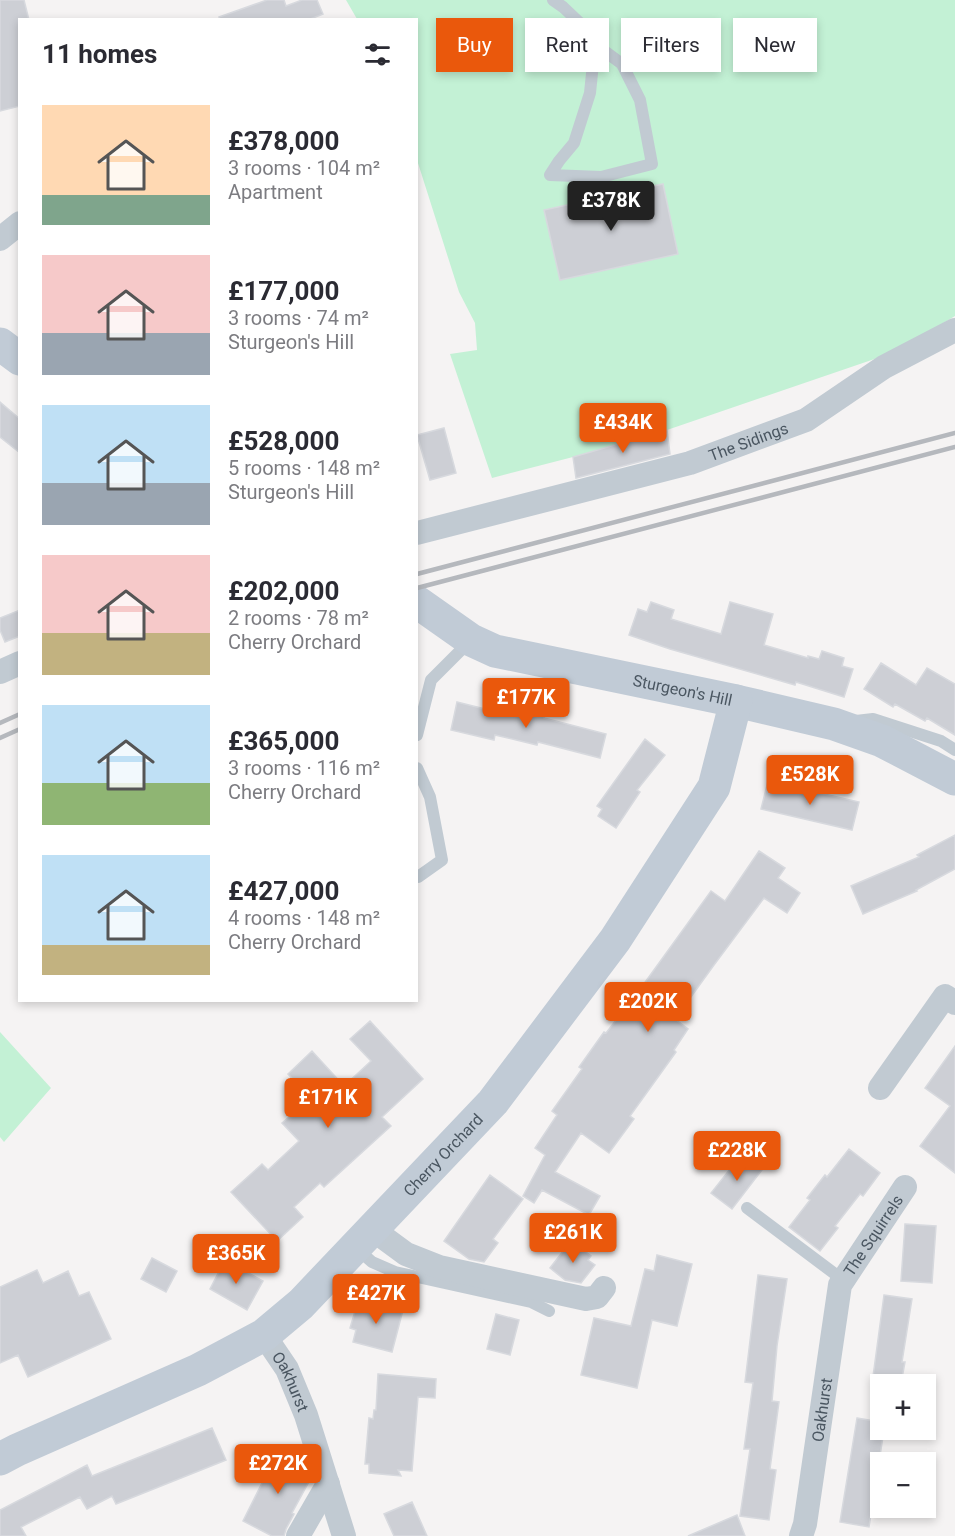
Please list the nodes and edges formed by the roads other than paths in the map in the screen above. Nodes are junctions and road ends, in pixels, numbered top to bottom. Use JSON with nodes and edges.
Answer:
{"nodes":[{"id":1,"x":553,"y":0,"type":"edge"},
{"id":2,"x":575,"y":18,"type":"edge"},
{"id":3,"x":595,"y":44,"type":"joint"},
{"id":4,"x":18,"y":224,"type":"edge"},
{"id":5,"x":0,"y":238,"type":"edge"},
{"id":6,"x":955,"y":330,"type":"edge"},
{"id":7,"x":0,"y":344,"type":"edge"},
{"id":8,"x":18,"y":358,"type":"edge"},
{"id":9,"x":418,"y":533,"type":"edge"},
{"id":10,"x":426,"y":609,"type":"edge"},
{"id":11,"x":471,"y":640,"type":"junction"},
{"id":12,"x":18,"y":664,"type":"edge"},
{"id":13,"x":0,"y":672,"type":"edge"},
{"id":14,"x":736,"y":701,"type":"junction"},
{"id":15,"x":418,"y":731,"type":"edge"},
{"id":16,"x":954,"y":768,"type":"edge"},
{"id":17,"x":418,"y":770,"type":"edge"},
{"id":18,"x":418,"y":878,"type":"edge"},
{"id":19,"x":955,"y":1003,"type":"edge"},
{"id":20,"x":880,"y":1088,"type":"dead end"},
{"id":21,"x":905,"y":1187,"type":"dead end"},
{"id":22,"x":747,"y":1208,"type":"dead end"},
{"id":23,"x":364,"y":1238,"type":"junction"},
{"id":24,"x":842,"y":1282,"type":"junction"},
{"id":25,"x":604,"y":1288,"type":"dead end"},
{"id":26,"x":549,"y":1311,"type":"dead end"},
{"id":27,"x":264,"y":1335,"type":"junction"},
{"id":28,"x":0,"y":1459,"type":"edge"},
{"id":29,"x":328,"y":1484,"type":"junction"},
{"id":30,"x":297,"y":1536,"type":"edge"},
{"id":31,"x":344,"y":1536,"type":"edge"},
{"id":32,"x":801,"y":1536,"type":"edge"}],
"edges":[{"from":1,"to":2,"type":"lane"},
{"from":3,"to":3,"type":"lane"},
{"from":4,"to":5,"type":"street"},
{"from":6,"to":9,"type":"street","name":"The Sidings"},
{"from":7,"to":8,"type":"street"},
{"from":10,"to":11,"type":"street","name":"Sturgeon's Hill"},
{"from":11,"to":14,"type":"street","name":"Sturgeon's Hill"},
{"from":11,"to":15,"type":"lane"},
{"from":12,"to":13,"type":"street"},
{"from":14,"to":16,"type":"street","name":"Sturgeon's Hill"},
{"from":14,"to":23,"type":"street","name":"Cherry Orchard"},
{"from":17,"to":18,"type":"lane"},
{"from":19,"to":20,"type":"street"},
{"from":21,"to":24,"type":"street","name":"The Squirrels"},
{"from":22,"to":24,"type":"lane"},
{"from":23,"to":25,"type":"street"},
{"from":23,"to":26,"type":"lane"},
{"from":23,"to":27,"type":"street","name":"Cherry Orchard"},
{"from":24,"to":32,"type":"street","name":"Oakhurst"},
{"from":27,"to":28,"type":"street","name":"Cherry Orchard"},
{"from":27,"to":29,"type":"street","name":"Oakhurst"},
{"from":29,"to":30,"type":"street"},
{"from":29,"to":31,"type":"street","name":"Oakhurst"}]}
